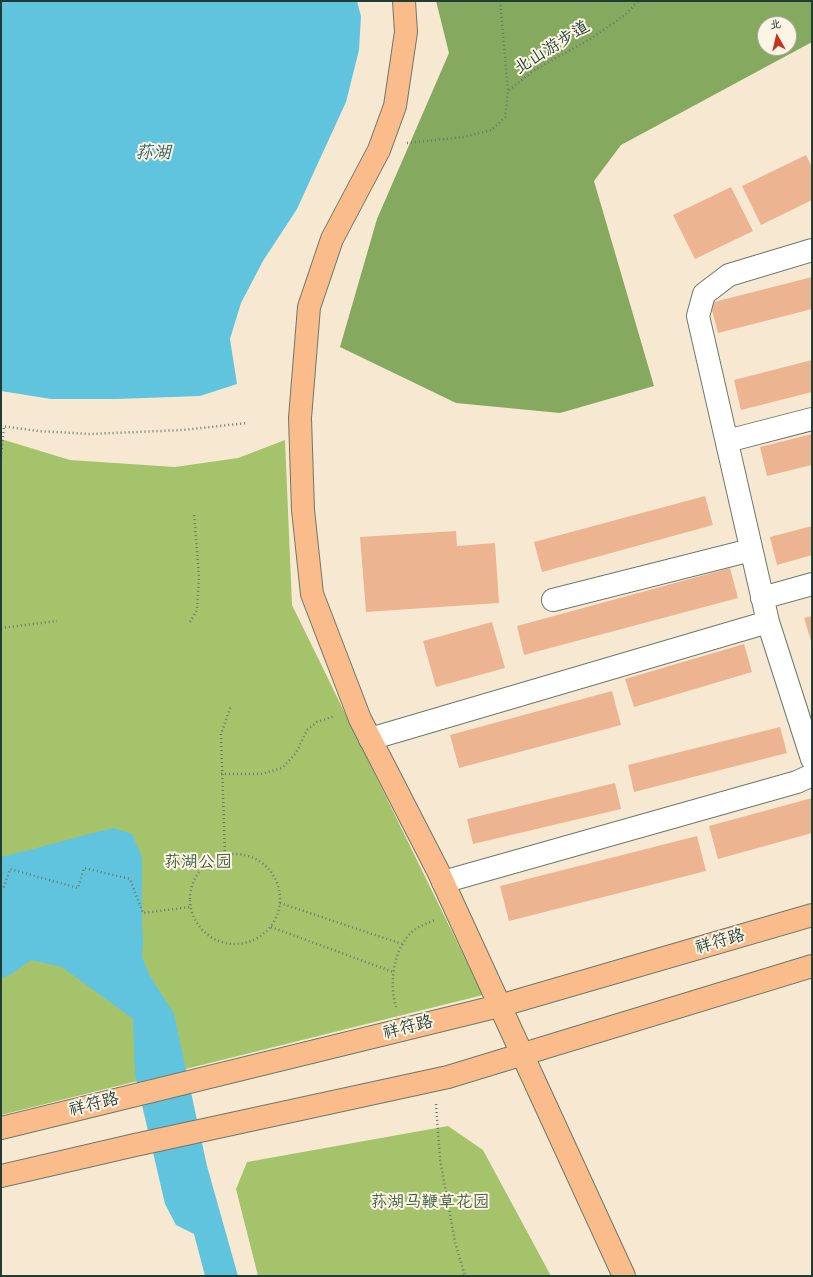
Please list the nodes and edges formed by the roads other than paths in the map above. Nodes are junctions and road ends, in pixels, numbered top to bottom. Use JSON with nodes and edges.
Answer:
{"nodes":[{"id":1,"x":404,"y":1,"type":"edge"},
{"id":2,"x":812,"y":250,"type":"edge"},
{"id":3,"x":812,"y":419,"type":"edge"},
{"id":4,"x":726,"y":441,"type":"junction"},
{"id":5,"x":751,"y":550,"type":"junction"},
{"id":6,"x":812,"y":584,"type":"edge"},
{"id":7,"x":762,"y":598,"type":"junction"},
{"id":8,"x":553,"y":600,"type":"dead end"},
{"id":9,"x":768,"y":622,"type":"junction"},
{"id":10,"x":370,"y":739,"type":"junction"},
{"id":11,"x":812,"y":758,"type":"edge"},
{"id":12,"x":812,"y":775,"type":"edge"},
{"id":13,"x":443,"y":882,"type":"junction"},
{"id":14,"x":812,"y":915,"type":"edge"},
{"id":15,"x":812,"y":966,"type":"edge"},
{"id":16,"x":499,"y":1006,"type":"junction"},
{"id":17,"x":522,"y":1055,"type":"junction"},
{"id":18,"x":1,"y":1128,"type":"edge"},
{"id":19,"x":1,"y":1176,"type":"edge"},
{"id":20,"x":624,"y":1276,"type":"edge"}],
"edges":[{"from":1,"to":10,"type":"main road"},
{"from":2,"to":4,"type":"lane"},
{"from":3,"to":4,"type":"lane"},
{"from":4,"to":5,"type":"lane"},
{"from":5,"to":7,"type":"lane"},
{"from":5,"to":8,"type":"lane"},
{"from":6,"to":7,"type":"lane"},
{"from":7,"to":9,"type":"lane"},
{"from":9,"to":10,"type":"lane"},
{"from":9,"to":11,"type":"lane"},
{"from":10,"to":13,"type":"main road"},
{"from":12,"to":13,"type":"lane"},
{"from":13,"to":16,"type":"main road"},
{"from":14,"to":16,"type":"main road","name":"祥符路"},
{"from":15,"to":17,"type":"main road"},
{"from":16,"to":17,"type":"main road"},
{"from":16,"to":18,"type":"main road","name":"祥符路"},
{"from":17,"to":19,"type":"main road"},
{"from":17,"to":20,"type":"main road"}]}
